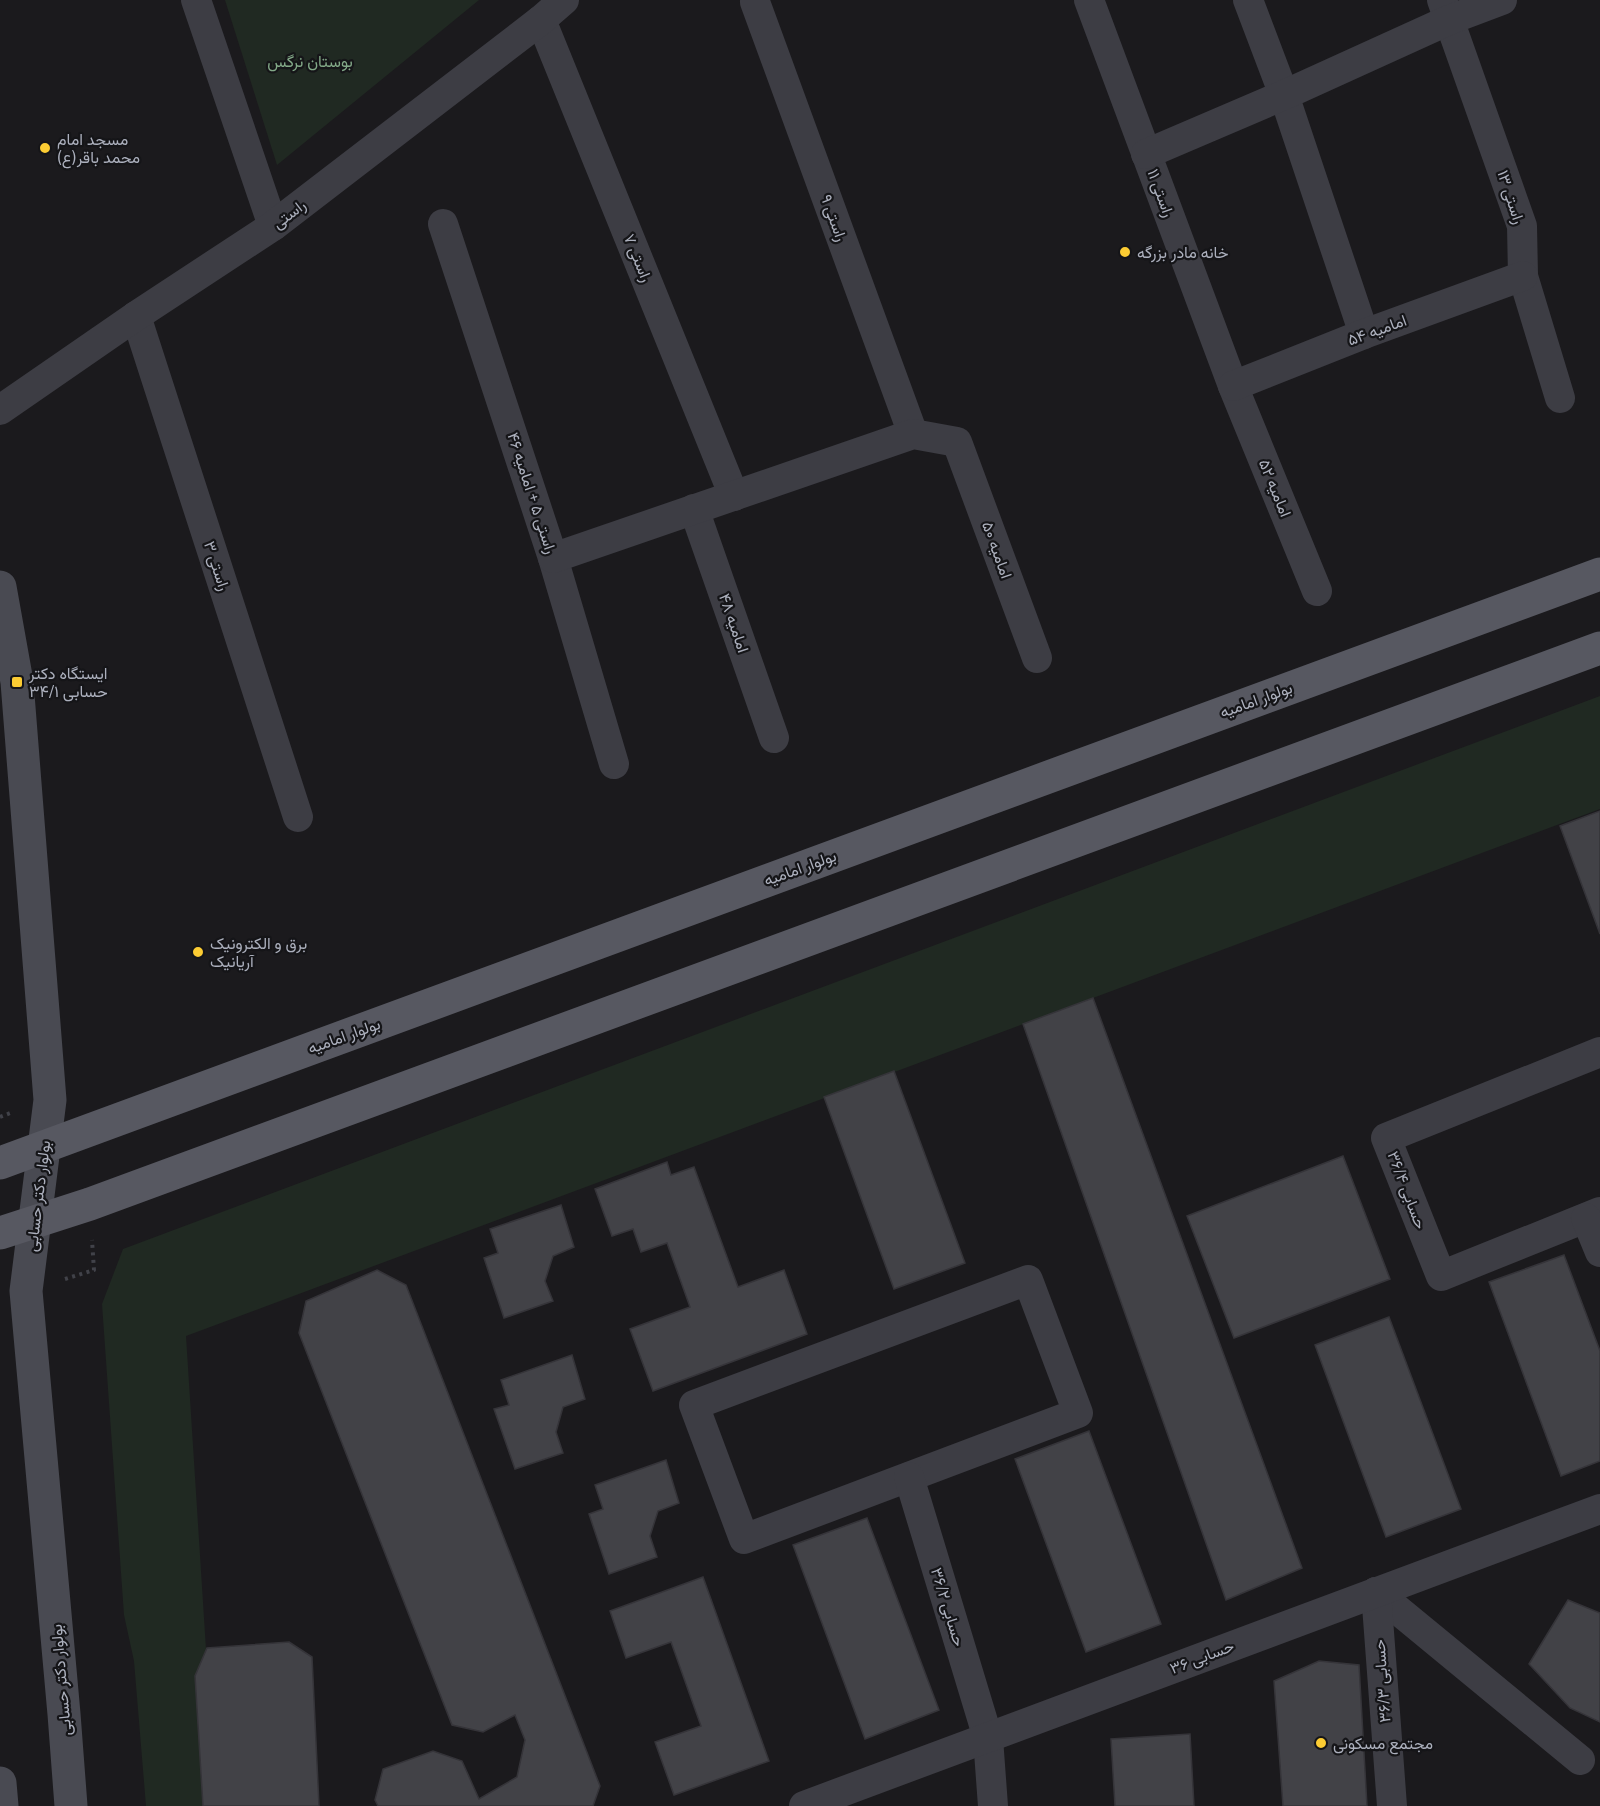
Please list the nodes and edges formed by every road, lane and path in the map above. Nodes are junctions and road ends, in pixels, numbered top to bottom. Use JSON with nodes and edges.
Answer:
{"nodes":[{"id":1,"x":196,"y":0,"type":"edge"},
{"id":2,"x":564,"y":0,"type":"edge"},
{"id":3,"x":1089,"y":0,"type":"edge"},
{"id":4,"x":1248,"y":0,"type":"edge"},
{"id":5,"x":1502,"y":0,"type":"edge"},
{"id":6,"x":755,"y":2,"type":"edge"},
{"id":7,"x":1446,"y":10,"type":"edge"},
{"id":8,"x":542,"y":20,"type":"junction"},
{"id":9,"x":1284,"y":95,"type":"junction"},
{"id":10,"x":1146,"y":154,"type":"junction"},
{"id":11,"x":443,"y":224,"type":"dead end"},
{"id":12,"x":273,"y":226,"type":"junction"},
{"id":13,"x":1523,"y":276,"type":"junction"},
{"id":14,"x":136,"y":316,"type":"junction"},
{"id":15,"x":1364,"y":334,"type":"junction"},
{"id":16,"x":1233,"y":386,"type":"junction"},
{"id":17,"x":1560,"y":398,"type":"dead end"},
{"id":18,"x":0,"y":410,"type":"edge"},
{"id":19,"x":913,"y":434,"type":"junction"},
{"id":20,"x":734,"y":496,"type":"junction"},
{"id":21,"x":694,"y":509,"type":"junction"},
{"id":22,"x":553,"y":558,"type":"junction"},
{"id":23,"x":1600,"y":574,"type":"edge"},
{"id":24,"x":0,"y":587,"type":"edge"},
{"id":25,"x":1317,"y":591,"type":"dead end"},
{"id":26,"x":1600,"y":648,"type":"edge"},
{"id":27,"x":1037,"y":658,"type":"dead end"},
{"id":28,"x":774,"y":738,"type":"dead end"},
{"id":29,"x":614,"y":764,"type":"dead end"},
{"id":30,"x":298,"y":817,"type":"dead end"},
{"id":31,"x":1600,"y":1052,"type":"edge"},
{"id":32,"x":44,"y":1147,"type":"junction"},
{"id":33,"x":0,"y":1163,"type":"edge"},
{"id":34,"x":1593,"y":1215,"type":"edge"},
{"id":35,"x":34,"y":1222,"type":"junction"},
{"id":36,"x":0,"y":1233,"type":"edge"},
{"id":37,"x":1600,"y":1252,"type":"edge"},
{"id":38,"x":909,"y":1477,"type":"junction"},
{"id":39,"x":1600,"y":1509,"type":"edge"},
{"id":40,"x":1376,"y":1592,"type":"junction"},
{"id":41,"x":988,"y":1738,"type":"junction"},
{"id":42,"x":1580,"y":1760,"type":"dead end"},
{"id":43,"x":0,"y":1784,"type":"edge"},
{"id":44,"x":2,"y":1806,"type":"edge"},
{"id":45,"x":71,"y":1806,"type":"edge"},
{"id":46,"x":804,"y":1806,"type":"edge"},
{"id":47,"x":993,"y":1806,"type":"edge"},
{"id":48,"x":1392,"y":1806,"type":"edge"}],
"edges":[{"from":1,"to":12,"type":"street"},
{"from":2,"to":8,"type":"street","name":"راستی"},
{"from":3,"to":10,"type":"street","name":"راستی ۱۱"},
{"from":4,"to":9,"type":"street"},
{"from":5,"to":7,"type":"street"},
{"from":6,"to":19,"type":"street","name":"راستی ۹"},
{"from":7,"to":9,"type":"street"},
{"from":7,"to":13,"type":"street","name":"راستی ۱۳"},
{"from":8,"to":12,"type":"street","name":"راستی"},
{"from":8,"to":20,"type":"street","name":"راستی ۷"},
{"from":9,"to":10,"type":"street"},
{"from":9,"to":15,"type":"street"},
{"from":10,"to":16,"type":"street","name":"راستی ۱۱"},
{"from":11,"to":22,"type":"street","name":"راستی ۵ + امامیه ۴۶"},
{"from":12,"to":14,"type":"street","name":"راستی"},
{"from":13,"to":15,"type":"street","name":"امامیه ۵۴"},
{"from":13,"to":17,"type":"street","name":"راستی ۱۳"},
{"from":14,"to":18,"type":"street","name":"راستی"},
{"from":14,"to":30,"type":"street","name":"راستی ۳"},
{"from":15,"to":16,"type":"street","name":"امامیه ۵۴"},
{"from":16,"to":25,"type":"street","name":"امامیه ۵۲"},
{"from":19,"to":20,"type":"street"},
{"from":19,"to":27,"type":"street","name":"امامیه ۵۰"},
{"from":20,"to":21,"type":"street"},
{"from":21,"to":22,"type":"street"},
{"from":21,"to":28,"type":"street","name":"امامیه ۴۸"},
{"from":22,"to":29,"type":"street","name":"راستی ۵ + امامیه ۴۶"},
{"from":23,"to":32,"type":"main road","name":"بولوار امامیه"},
{"from":24,"to":32,"type":"main road","name":"بولوار دکتر حسابی"},
{"from":26,"to":35,"type":"main road"},
{"from":31,"to":34,"type":"street","name":"حسابی ۳۶/۴"},
{"from":32,"to":33,"type":"main road","name":"بولوار امامیه"},
{"from":32,"to":35,"type":"main road","name":"بولوار دکتر حسابی"},
{"from":34,"to":37,"type":"street","name":"حسابی ۳۶/۴"},
{"from":35,"to":36,"type":"main road"},
{"from":35,"to":45,"type":"main road","name":"بولوار دکتر حسابی"},
{"from":38,"to":38,"type":"street"},
{"from":38,"to":41,"type":"street","name":"حسابی ۳۶/۲"},
{"from":39,"to":40,"type":"street","name":"حسابی ۳۶"},
{"from":40,"to":41,"type":"street","name":"حسابی ۳۶"},
{"from":40,"to":42,"type":"street"},
{"from":40,"to":48,"type":"street","name":"حسابی ۳۶/۳"},
{"from":41,"to":46,"type":"street","name":"حسابی ۳۶"},
{"from":41,"to":47,"type":"street","name":"حسابی ۳۶/۲"},
{"from":43,"to":44,"type":"main road"}]}
